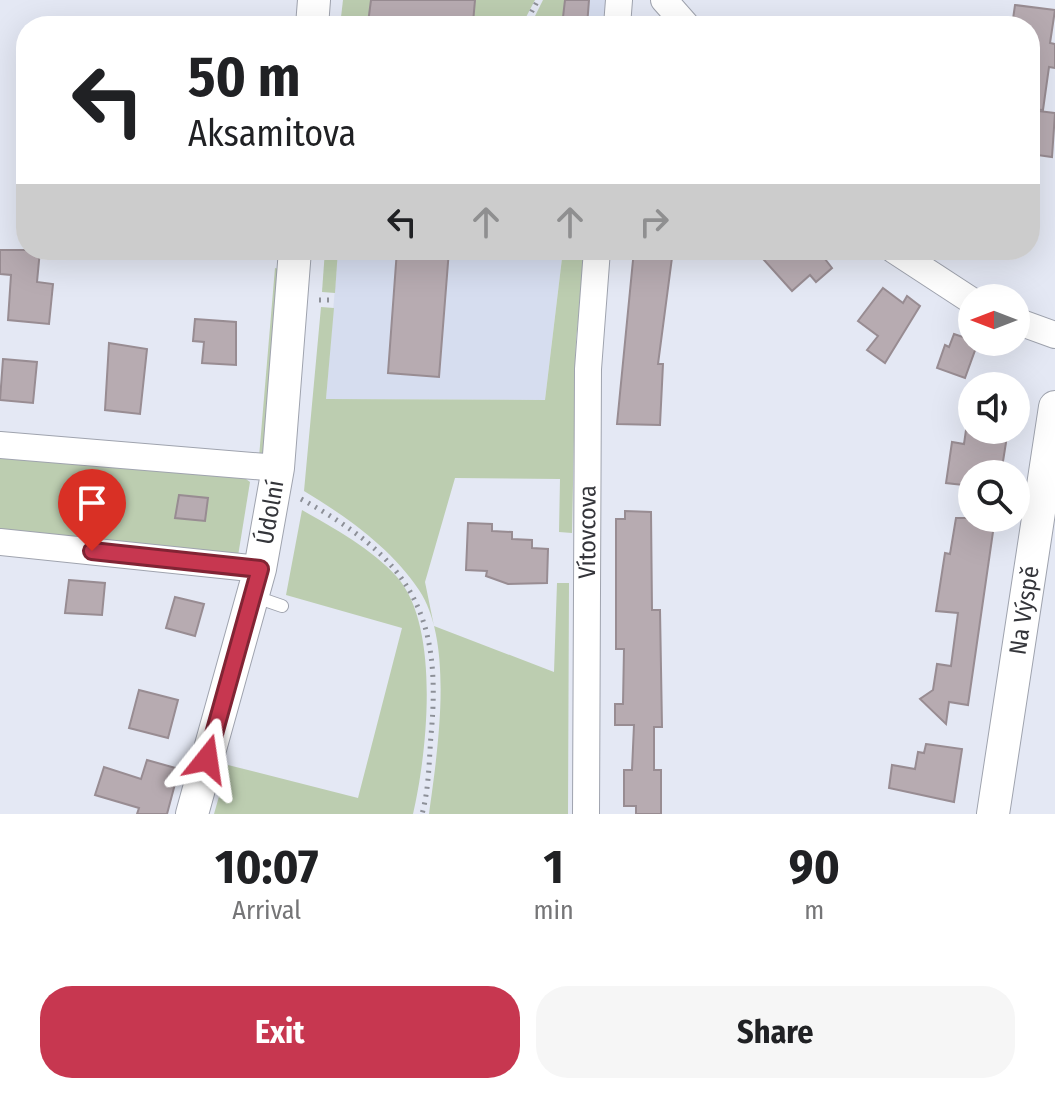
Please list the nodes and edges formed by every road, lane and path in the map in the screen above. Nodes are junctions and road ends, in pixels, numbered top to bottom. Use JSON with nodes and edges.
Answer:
{"nodes":[{"id":1,"x":664,"y":0,"type":"edge"},
{"id":2,"x":678,"y":16,"type":"edge"},
{"id":3,"x":294,"y":260,"type":"edge"},
{"id":4,"x":596,"y":260,"type":"edge"},
{"id":5,"x":909,"y":260,"type":"edge"},
{"id":6,"x":958,"y":292,"type":"edge"},
{"id":7,"x":314,"y":299,"type":"dead end"},
{"id":8,"x":334,"y":300,"type":"dead end"},
{"id":9,"x":1030,"y":326,"type":"edge"},
{"id":10,"x":1055,"y":335,"type":"edge"},
{"id":11,"x":1055,"y":407,"type":"edge"},
{"id":12,"x":0,"y":445,"type":"edge"},
{"id":13,"x":276,"y":477,"type":"junction"},
{"id":14,"x":0,"y":542,"type":"edge"},
{"id":15,"x":265,"y":590,"type":"junction"},
{"id":16,"x":192,"y":814,"type":"edge"},
{"id":17,"x":422,"y":814,"type":"edge"},
{"id":18,"x":586,"y":814,"type":"edge"},
{"id":19,"x":993,"y":814,"type":"edge"}],
"edges":[{"from":1,"to":2,"type":"street"},
{"from":3,"to":13,"type":"street","name":"Údolní"},
{"from":4,"to":18,"type":"street","name":"Vítovcova"},
{"from":5,"to":6,"type":"street"},
{"from":7,"to":8,"type":"path"},
{"from":9,"to":10,"type":"street"},
{"from":11,"to":19,"type":"street","name":"Na Výspě"},
{"from":12,"to":13,"type":"street"},
{"from":13,"to":15,"type":"street","name":"Údolní"},
{"from":13,"to":17,"type":"path"},
{"from":14,"to":15,"type":"street"},
{"from":15,"to":16,"type":"street","name":"Údolní"}]}
